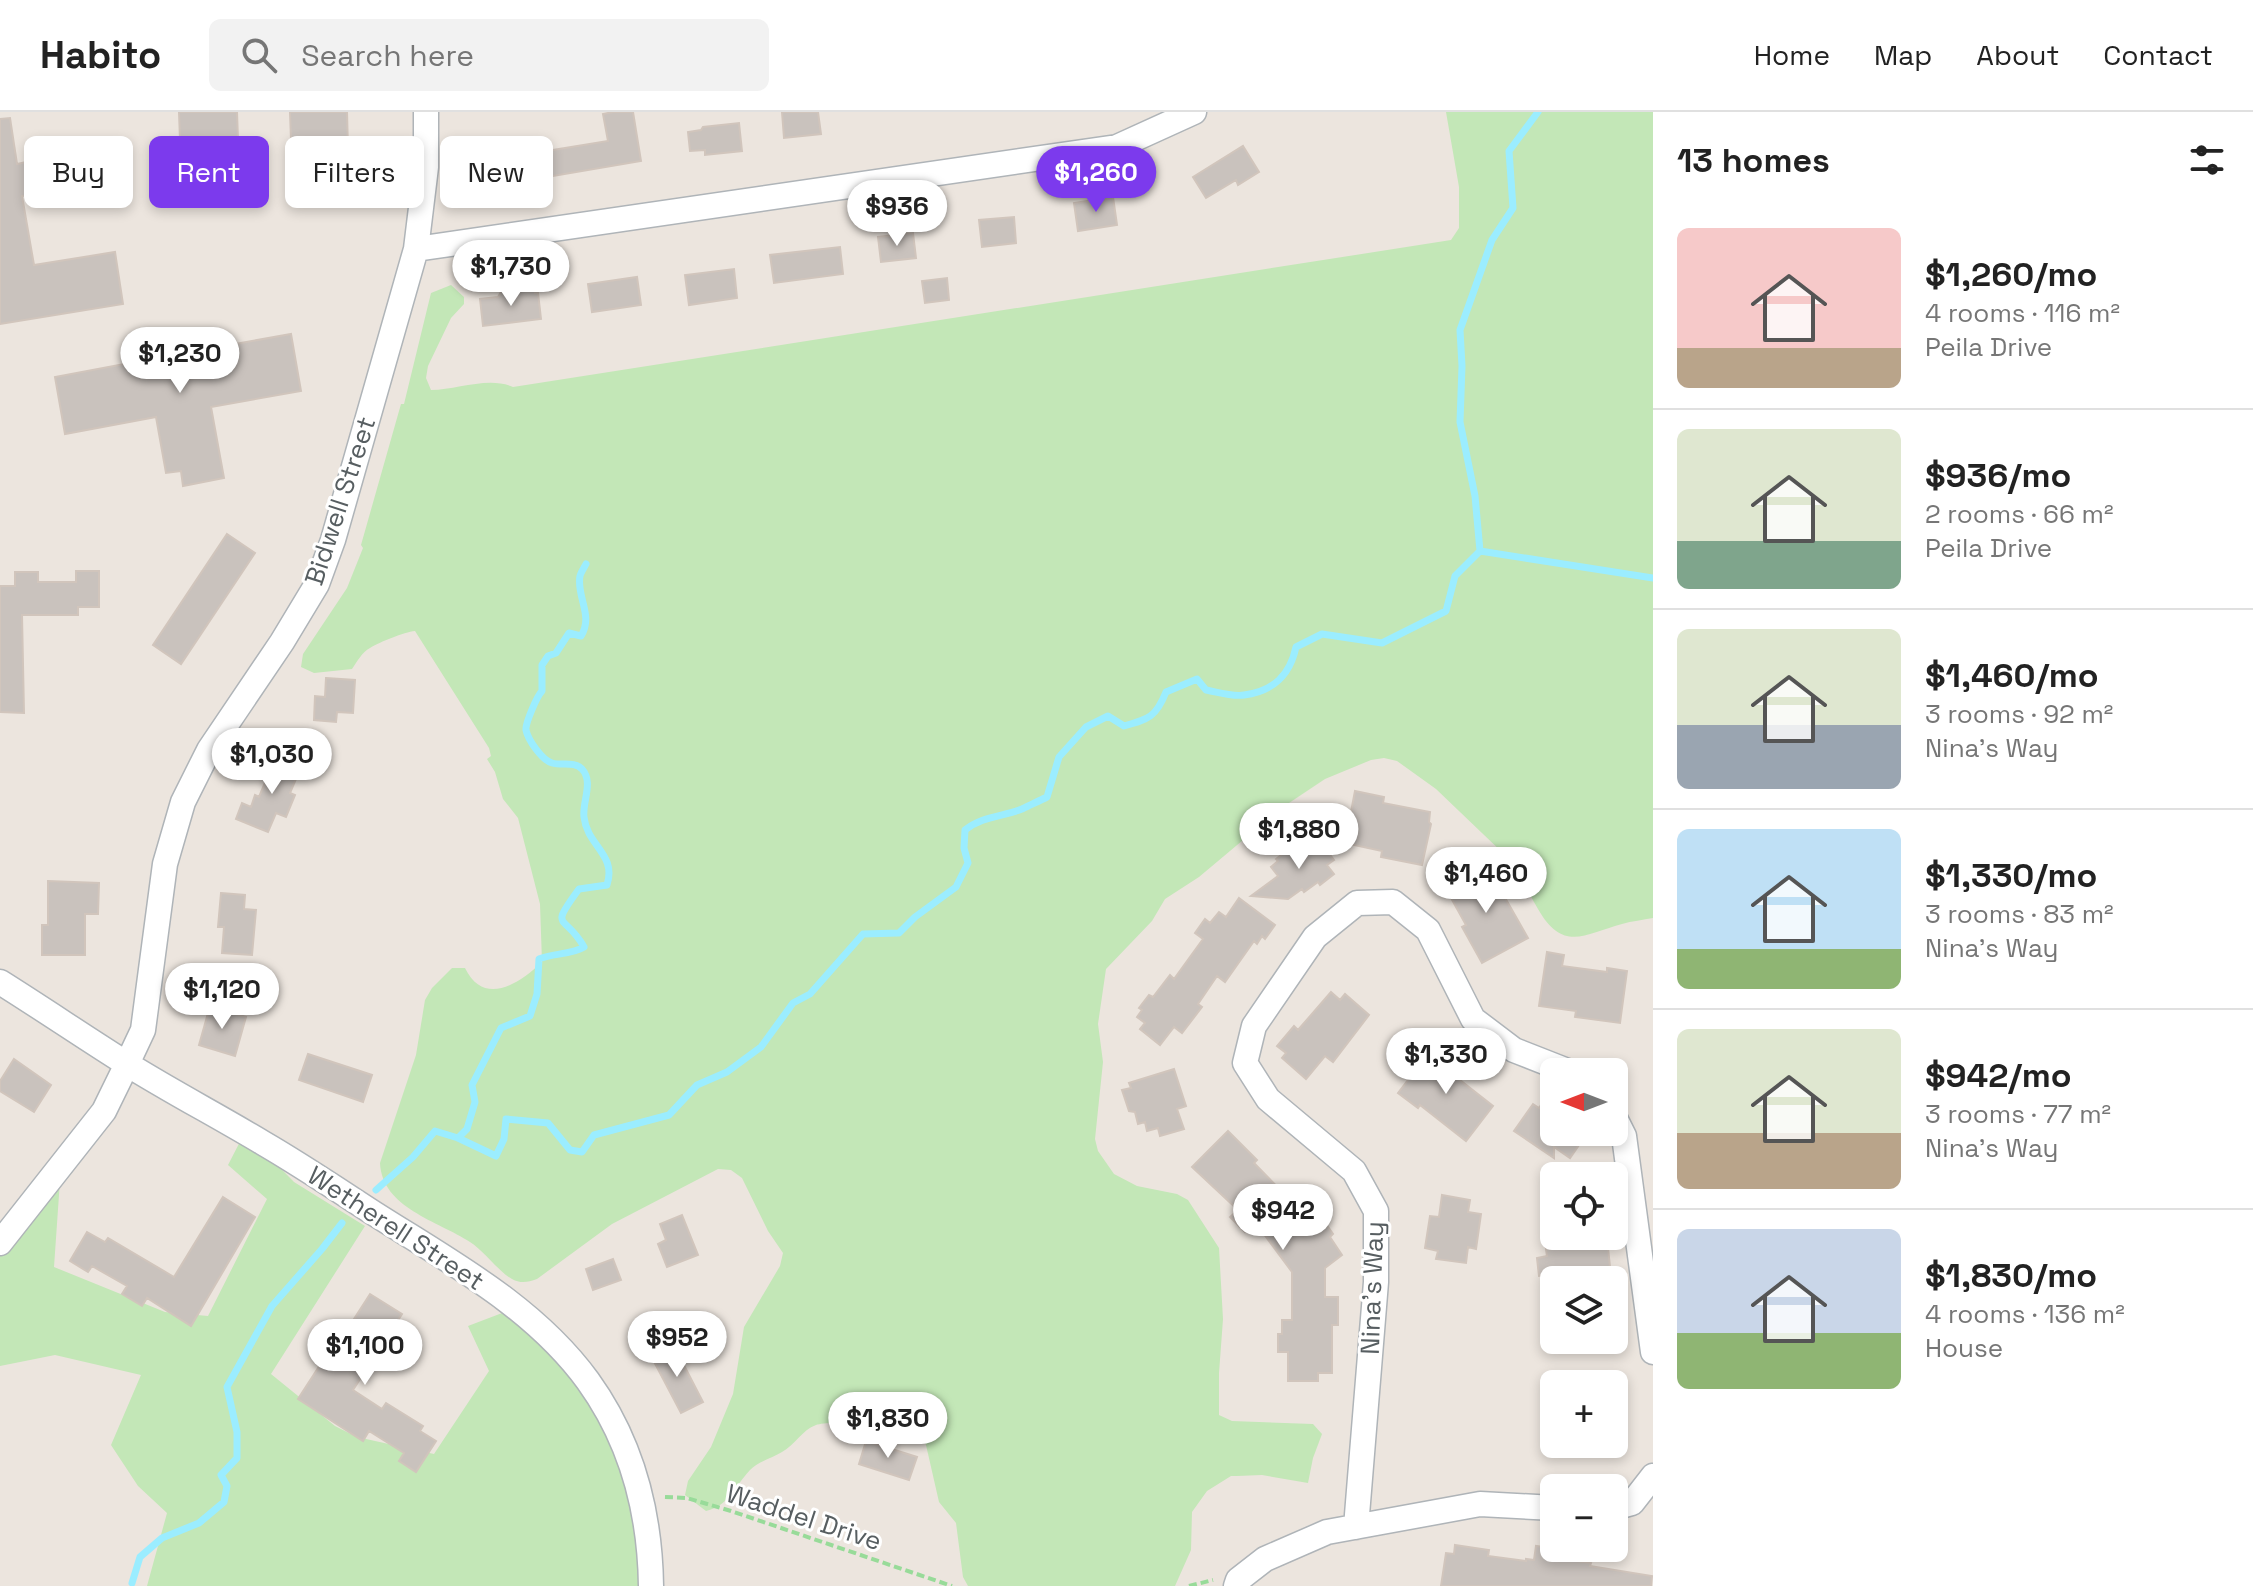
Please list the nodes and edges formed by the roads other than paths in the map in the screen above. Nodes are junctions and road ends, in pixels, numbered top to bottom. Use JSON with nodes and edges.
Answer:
{"nodes":[{"id":1,"x":426,"y":112,"type":"edge"},
{"id":2,"x":1194,"y":112,"type":"edge"},
{"id":3,"x":416,"y":249,"type":"junction"},
{"id":4,"x":0,"y":982,"type":"edge"},
{"id":5,"x":1540,"y":1060,"type":"edge"},
{"id":6,"x":127,"y":1064,"type":"junction"},
{"id":7,"x":1625,"y":1146,"type":"edge"},
{"id":8,"x":0,"y":1243,"type":"edge"},
{"id":9,"x":1653,"y":1352,"type":"edge"},
{"id":10,"x":1653,"y":1476,"type":"edge"},
{"id":11,"x":1628,"y":1504,"type":"edge"},
{"id":12,"x":1540,"y":1507,"type":"edge"},
{"id":13,"x":1356,"y":1527,"type":"junction"},
{"id":14,"x":651,"y":1586,"type":"edge"},
{"id":15,"x":1236,"y":1586,"type":"edge"}],
"edges":[{"from":1,"to":3,"type":"street","name":"Bidwell Street"},
{"from":2,"to":3,"type":"street"},
{"from":3,"to":6,"type":"street","name":"Bidwell Street"},
{"from":4,"to":6,"type":"street","name":"Wetherell Street"},
{"from":5,"to":13,"type":"street","name":"Nina's Way"},
{"from":6,"to":8,"type":"street","name":"Bidwell Street"},
{"from":6,"to":14,"type":"street","name":"Wetherell Street"},
{"from":7,"to":9,"type":"street"},
{"from":10,"to":11,"type":"street"},
{"from":12,"to":13,"type":"street"},
{"from":13,"to":15,"type":"street"}]}
